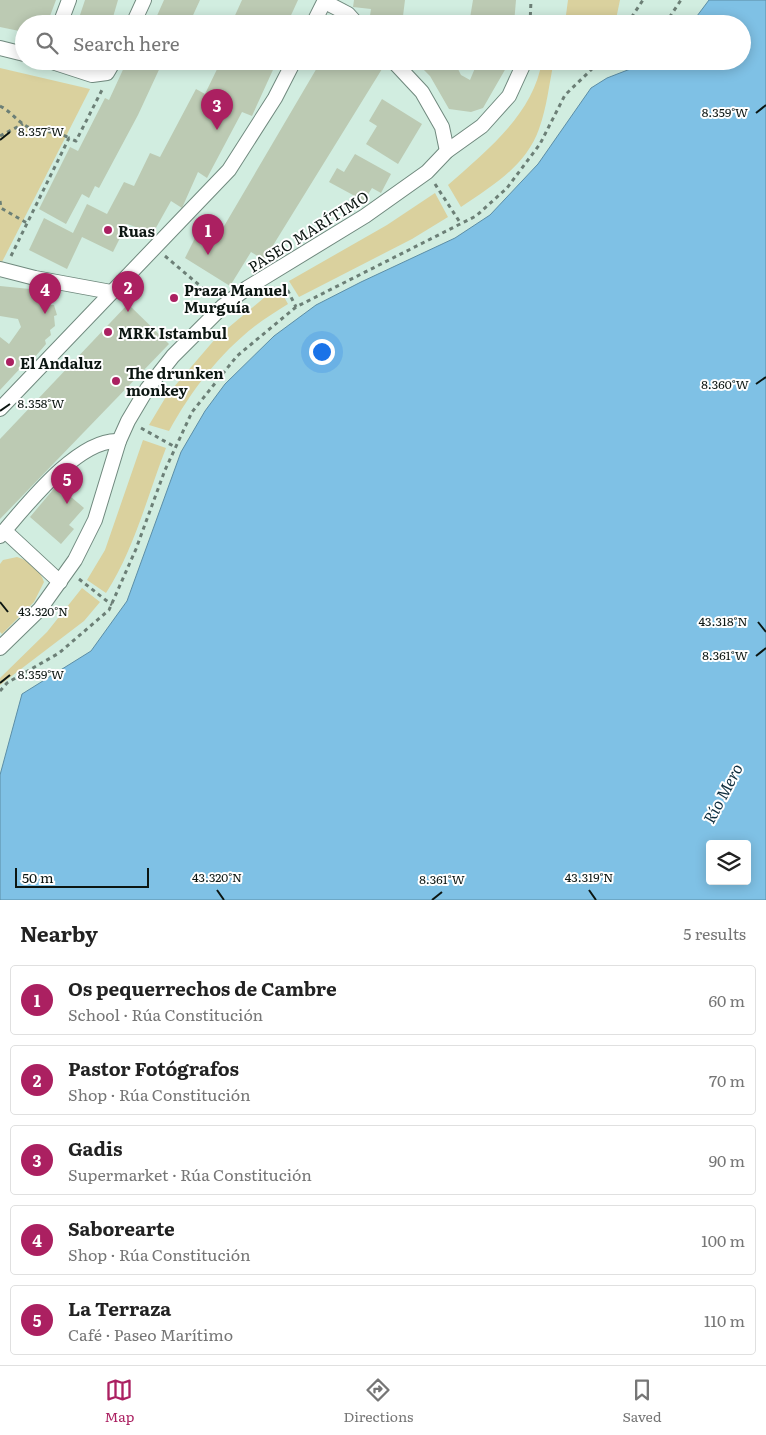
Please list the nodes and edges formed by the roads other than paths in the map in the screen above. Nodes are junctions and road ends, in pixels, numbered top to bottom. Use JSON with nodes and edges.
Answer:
{"nodes":[{"id":1,"x":69,"y":0,"type":"edge"},
{"id":2,"x":144,"y":0,"type":"edge"},
{"id":3,"x":325,"y":1,"type":"edge"},
{"id":4,"x":63,"y":15,"type":"edge"},
{"id":5,"x":137,"y":15,"type":"edge"},
{"id":6,"x":318,"y":15,"type":"edge"},
{"id":7,"x":349,"y":15,"type":"edge"},
{"id":8,"x":0,"y":48,"type":"edge"},
{"id":9,"x":15,"y":52,"type":"edge"},
{"id":10,"x":77,"y":70,"type":"edge"},
{"id":11,"x":103,"y":70,"type":"edge"},
{"id":12,"x":289,"y":70,"type":"edge"},
{"id":13,"x":401,"y":70,"type":"edge"},
{"id":14,"x":521,"y":70,"type":"edge"},
{"id":15,"x":447,"y":152,"type":"junction"},
{"id":16,"x":2,"y":270,"type":"edge"},
{"id":17,"x":111,"y":292,"type":"junction"},
{"id":18,"x":0,"y":410,"type":"edge"},
{"id":19,"x":119,"y":441,"type":"junction"},
{"id":20,"x":2,"y":534,"type":"edge"},
{"id":21,"x":64,"y":577,"type":"junction"},
{"id":22,"x":0,"y":648,"type":"edge"}],
"edges":[{"from":1,"to":4,"type":"street"},
{"from":2,"to":5,"type":"street"},
{"from":3,"to":6,"type":"street"},
{"from":3,"to":7,"type":"street"},
{"from":8,"to":9,"type":"street"},
{"from":10,"to":11,"type":"street"},
{"from":12,"to":17,"type":"street"},
{"from":13,"to":15,"type":"street"},
{"from":14,"to":15,"type":"street","name":"PASEO MARÍTIMO"},
{"from":15,"to":19,"type":"street","name":"PASEO MARÍTIMO"},
{"from":16,"to":17,"type":"street"},
{"from":17,"to":18,"type":"street"},
{"from":19,"to":20,"type":"street"},
{"from":19,"to":21,"type":"street","name":"PASEO MARÍTIMO"},
{"from":20,"to":21,"type":"street"},
{"from":21,"to":22,"type":"street","name":"PASEO MARÍTIMO"}]}
